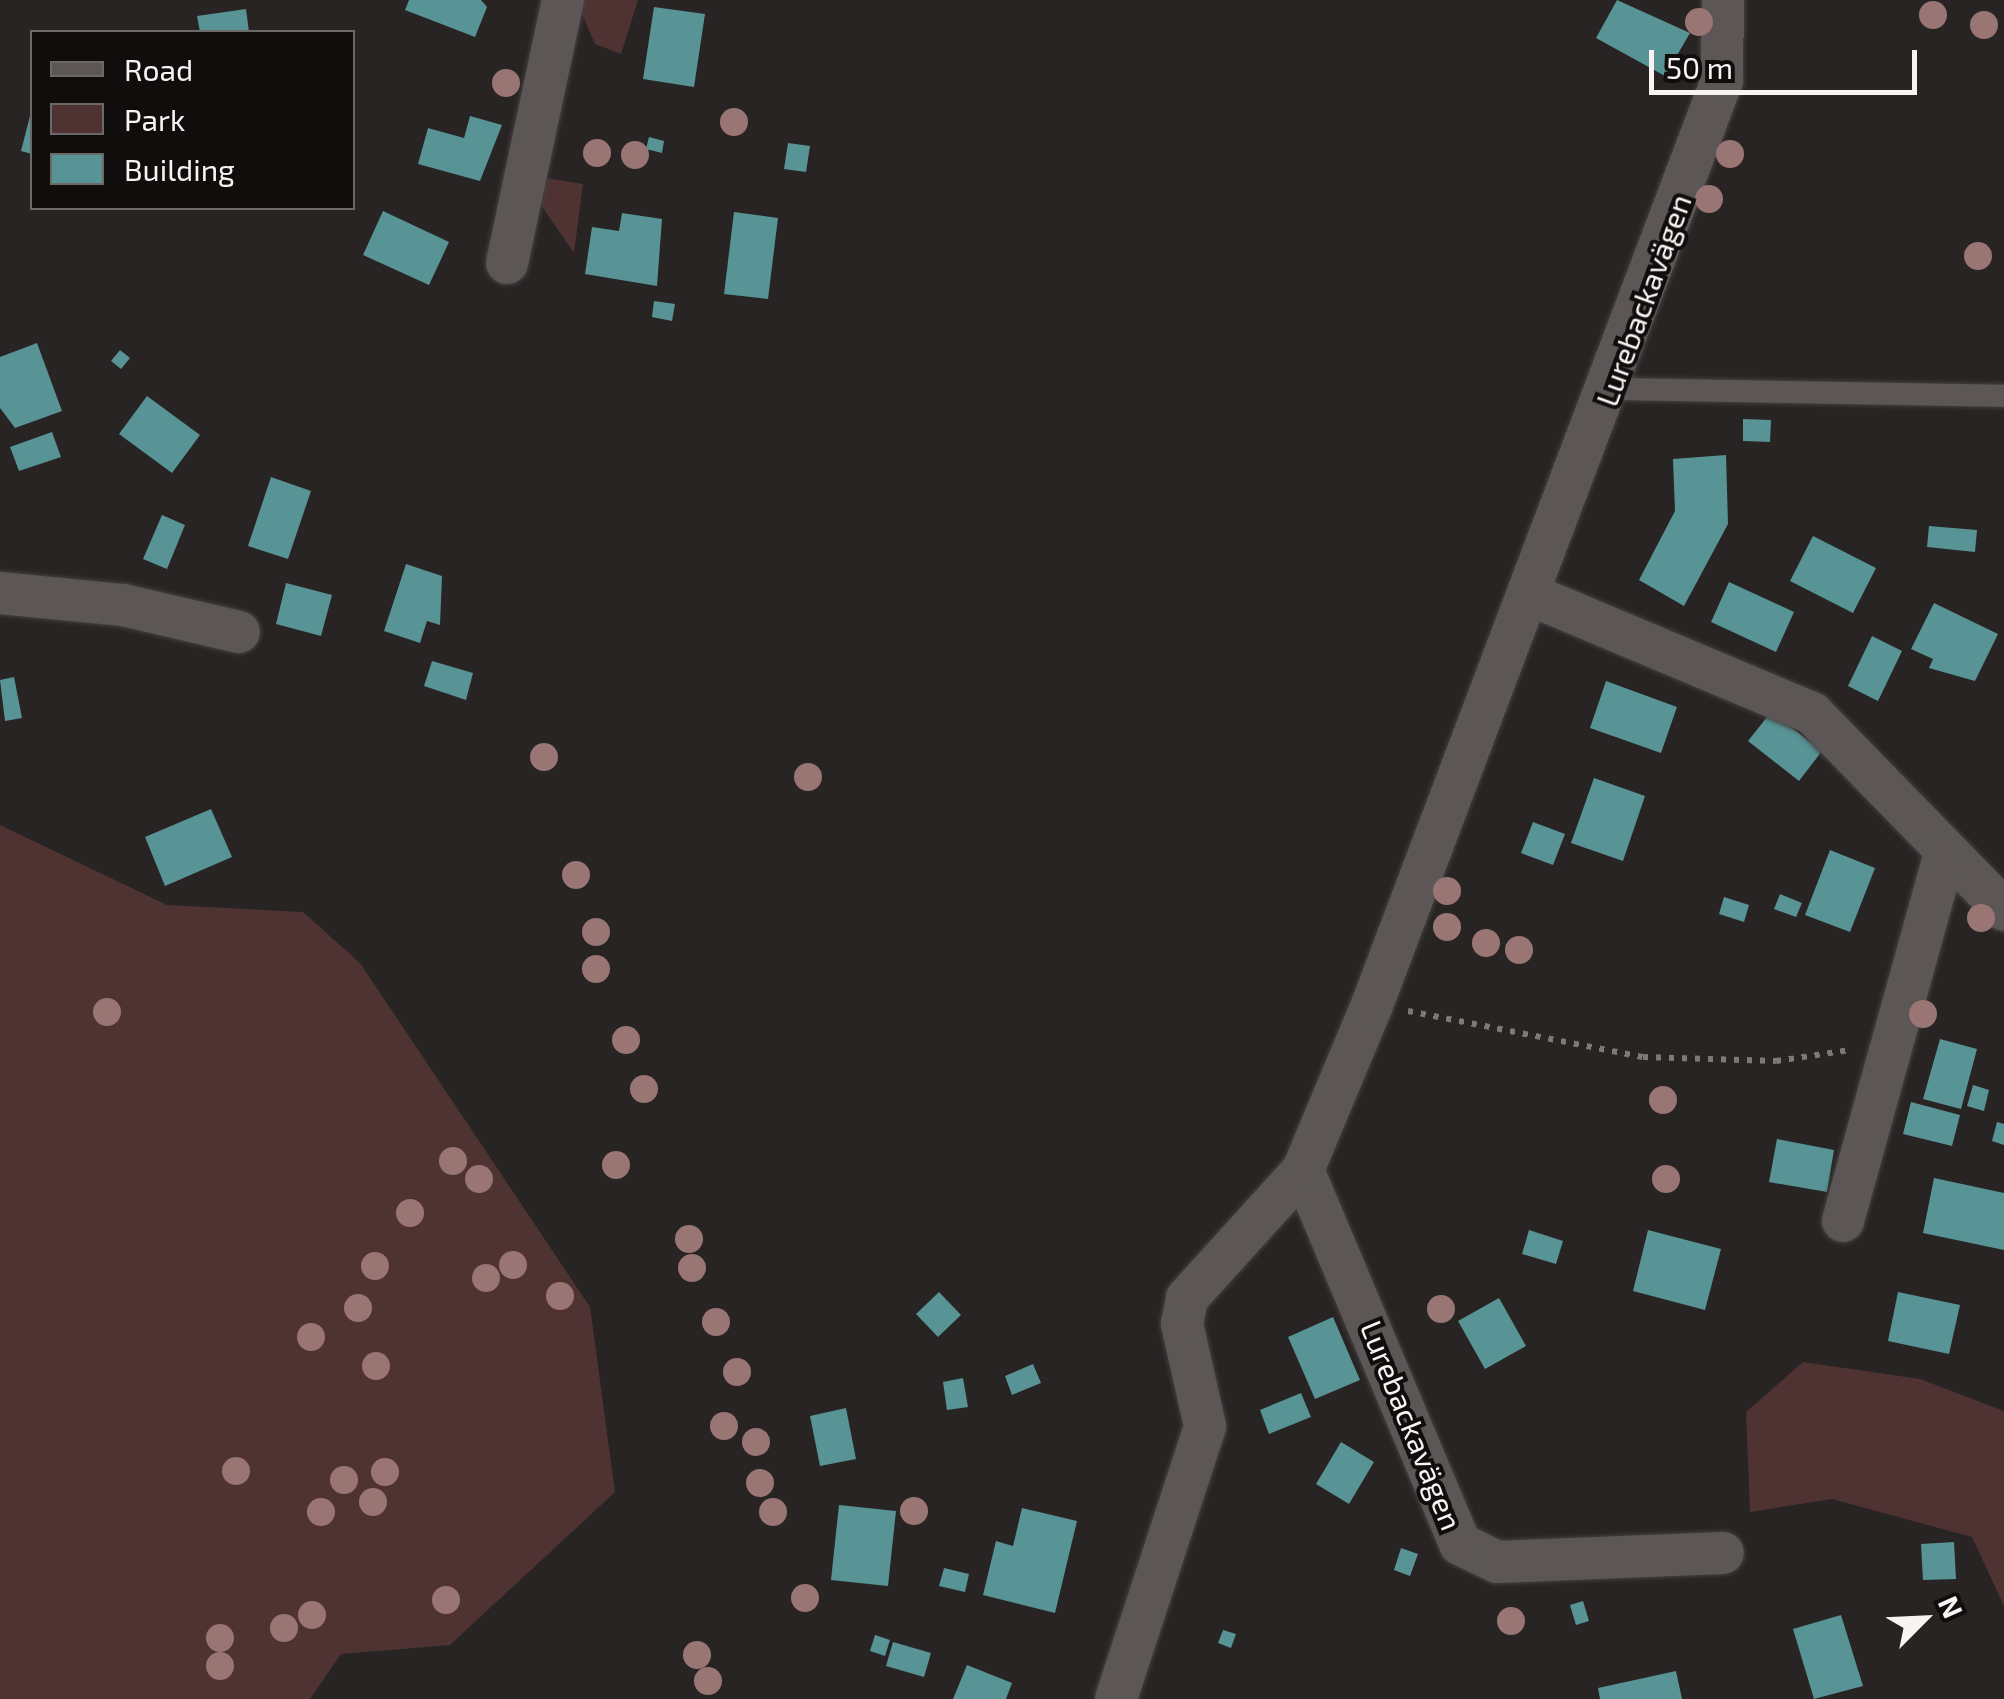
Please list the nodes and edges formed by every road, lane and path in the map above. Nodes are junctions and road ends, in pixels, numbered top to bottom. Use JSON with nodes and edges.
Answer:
{"nodes":[{"id":1,"x":562,"y":0,"type":"edge"},
{"id":2,"x":1723,"y":0,"type":"edge"},
{"id":3,"x":507,"y":263,"type":"dead end"},
{"id":4,"x":1612,"y":389,"type":"junction"},
{"id":5,"x":2004,"y":396,"type":"edge"},
{"id":6,"x":0,"y":593,"type":"edge"},
{"id":7,"x":1531,"y":594,"type":"junction"},
{"id":8,"x":239,"y":632,"type":"dead end"},
{"id":9,"x":1946,"y":852,"type":"junction"},
{"id":10,"x":2004,"y":910,"type":"edge"},
{"id":11,"x":1372,"y":1005,"type":"junction"},
{"id":12,"x":1895,"y":1040,"type":"junction"},
{"id":13,"x":1302,"y":1170,"type":"junction"},
{"id":14,"x":1843,"y":1221,"type":"dead end"},
{"id":15,"x":1723,"y":1553,"type":"dead end"},
{"id":16,"x":1116,"y":1699,"type":"edge"}],
"edges":[{"from":1,"to":3,"type":"street"},
{"from":2,"to":4,"type":"street","name":"Lurebackavägen"},
{"from":4,"to":5,"type":"lane"},
{"from":4,"to":7,"type":"street","name":"Lurebackavägen"},
{"from":6,"to":8,"type":"street"},
{"from":7,"to":9,"type":"street"},
{"from":7,"to":11,"type":"street","name":"Lurebackavägen"},
{"from":9,"to":10,"type":"street"},
{"from":9,"to":12,"type":"street"},
{"from":11,"to":12,"type":"path"},
{"from":11,"to":13,"type":"street","name":"Lurebackavägen"},
{"from":12,"to":14,"type":"street"},
{"from":13,"to":15,"type":"street","name":"Lurebackavägen"},
{"from":13,"to":16,"type":"street","name":"Lurebackavägen"}]}
